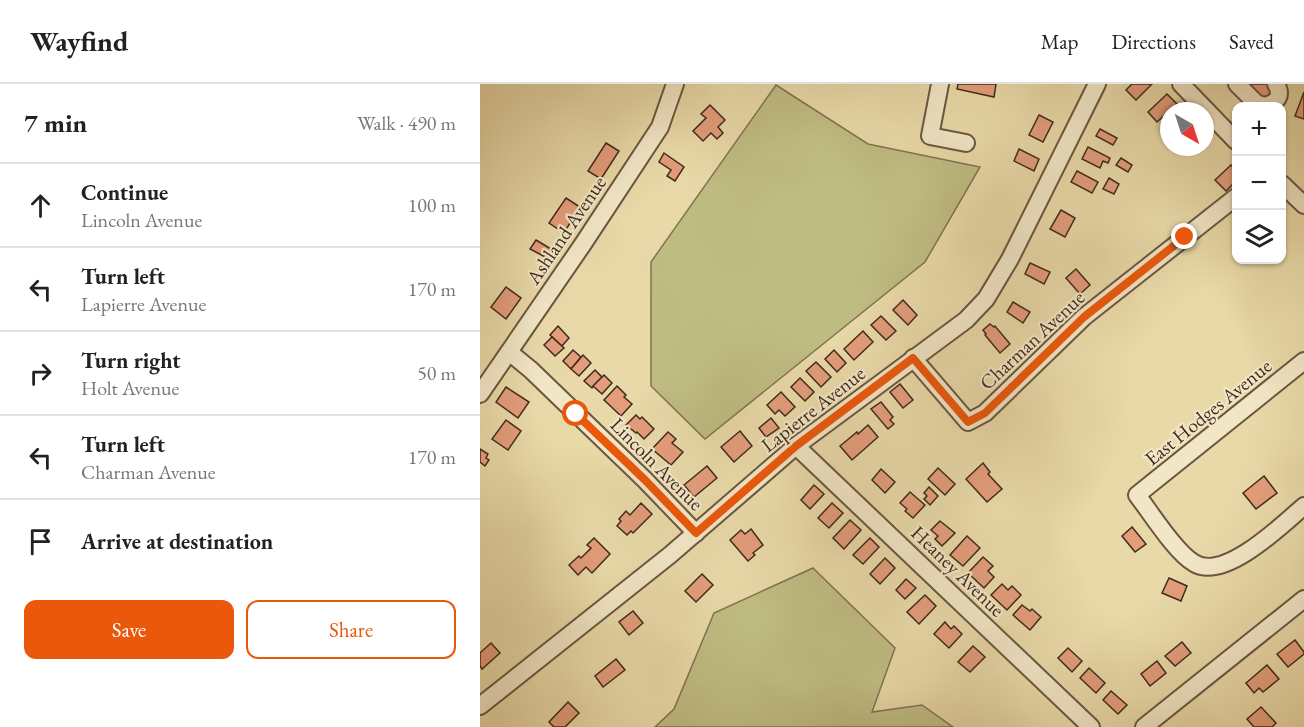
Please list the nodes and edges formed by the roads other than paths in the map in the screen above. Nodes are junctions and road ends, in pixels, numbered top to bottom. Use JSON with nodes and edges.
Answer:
{"nodes":[{"id":1,"x":675,"y":84,"type":"edge"},
{"id":2,"x":940,"y":84,"type":"edge"},
{"id":3,"x":1096,"y":84,"type":"edge"},
{"id":4,"x":1181,"y":84,"type":"edge"},
{"id":5,"x":1230,"y":84,"type":"edge"},
{"id":6,"x":1237,"y":84,"type":"edge"},
{"id":7,"x":1276,"y":84,"type":"edge"},
{"id":8,"x":1284,"y":84,"type":"edge"},
{"id":9,"x":1245,"y":102,"type":"edge"},
{"id":10,"x":1255,"y":102,"type":"edge"},
{"id":11,"x":1273,"y":102,"type":"edge"},
{"id":12,"x":1283,"y":102,"type":"edge"},
{"id":13,"x":1232,"y":132,"type":"edge"},
{"id":14,"x":966,"y":143,"type":"dead end"},
{"id":15,"x":1286,"y":188,"type":"edge"},
{"id":16,"x":1232,"y":200,"type":"edge"},
{"id":17,"x":1303,"y":203,"type":"edge"},
{"id":18,"x":509,"y":352,"type":"junction"},
{"id":19,"x":913,"y":358,"type":"junction"},
{"id":20,"x":1304,"y":361,"type":"edge"},
{"id":21,"x":480,"y":394,"type":"edge"},
{"id":22,"x":796,"y":446,"type":"junction"},
{"id":23,"x":1304,"y":506,"type":"edge"},
{"id":24,"x":696,"y":533,"type":"junction"},
{"id":25,"x":1304,"y":598,"type":"edge"},
{"id":26,"x":480,"y":706,"type":"edge"},
{"id":27,"x":1091,"y":727,"type":"edge"},
{"id":28,"x":1144,"y":727,"type":"edge"}],
"edges":[{"from":1,"to":18,"type":"street","name":"Ashland Avenue"},
{"from":2,"to":14,"type":"street"},
{"from":3,"to":19,"type":"street","name":"Lapierre Avenue"},
{"from":4,"to":13,"type":"street"},
{"from":5,"to":9,"type":"street"},
{"from":6,"to":10,"type":"street"},
{"from":7,"to":11,"type":"street"},
{"from":8,"to":12,"type":"street"},
{"from":15,"to":17,"type":"street"},
{"from":16,"to":19,"type":"street","name":"Charman Avenue"},
{"from":18,"to":21,"type":"street","name":"Ashland Avenue"},
{"from":18,"to":24,"type":"street","name":"Lincoln Avenue"},
{"from":19,"to":22,"type":"street","name":"Lapierre Avenue"},
{"from":20,"to":23,"type":"street","name":"East Hodges Avenue"},
{"from":22,"to":24,"type":"street","name":"Lapierre Avenue"},
{"from":22,"to":27,"type":"street","name":"Heaney Avenue"},
{"from":24,"to":26,"type":"street","name":"Lapierre Avenue"},
{"from":25,"to":28,"type":"street"}]}
